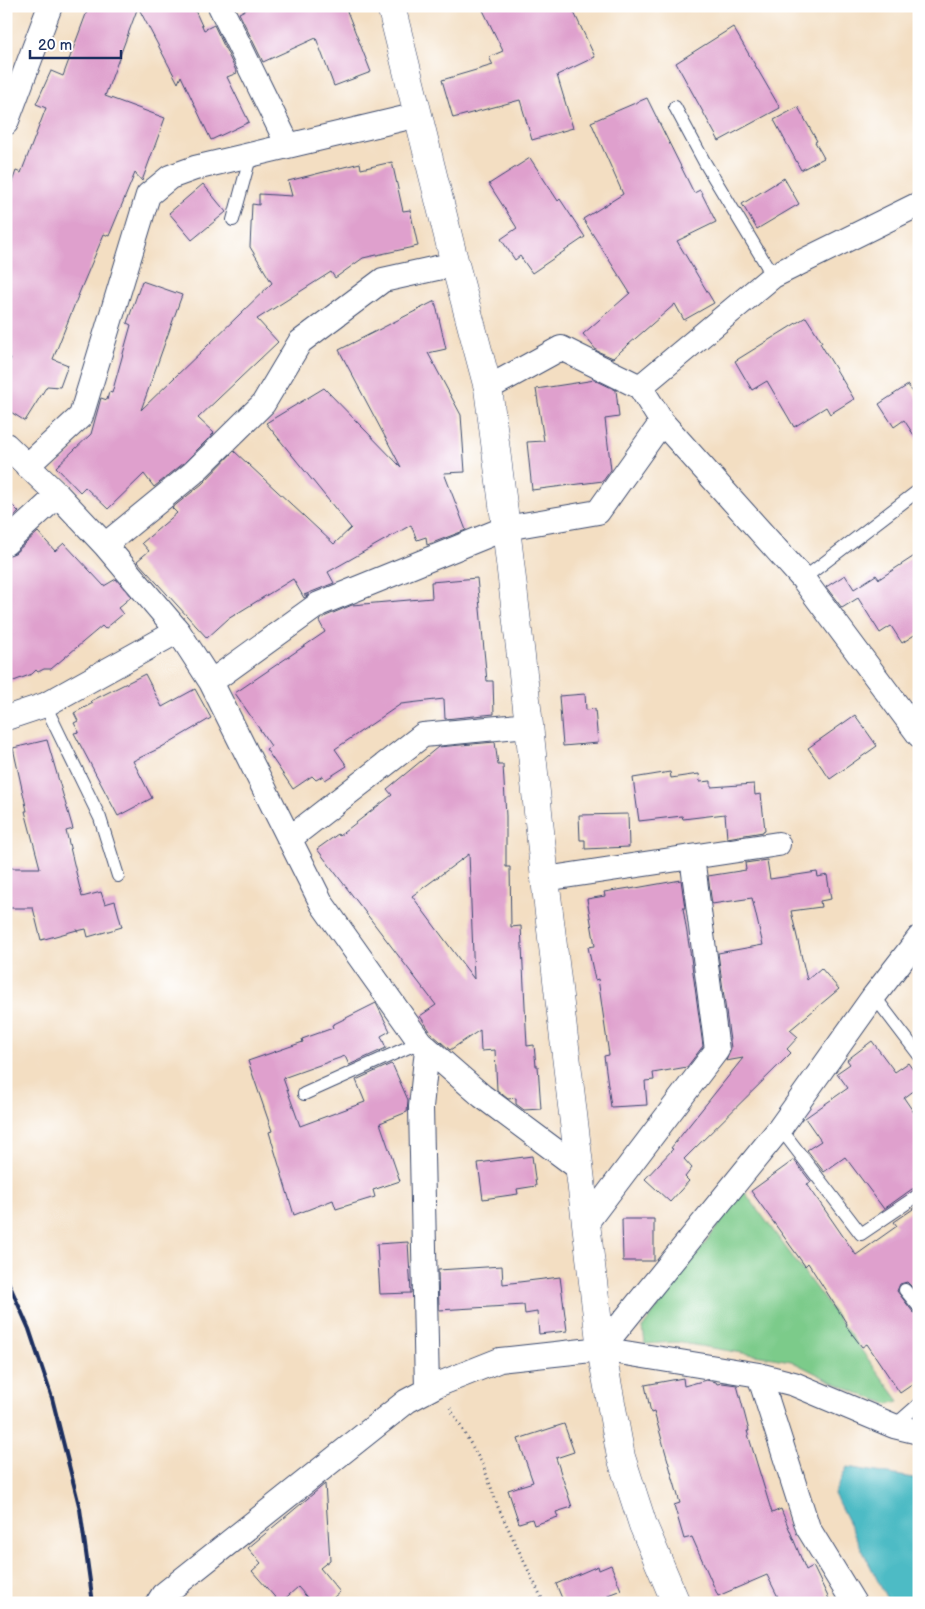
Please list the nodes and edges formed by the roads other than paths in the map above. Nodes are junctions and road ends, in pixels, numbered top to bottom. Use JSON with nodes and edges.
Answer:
{"nodes":[{"id":1,"x":50,"y":6,"type":"edge"},
{"id":2,"x":220,"y":6,"type":"edge"},
{"id":3,"x":391,"y":6,"type":"edge"},
{"id":4,"x":675,"y":107,"type":"dead end"},
{"id":5,"x":418,"y":115,"type":"junction"},
{"id":6,"x":6,"y":123,"type":"edge"},
{"id":7,"x":288,"y":145,"type":"junction"},
{"id":8,"x":251,"y":154,"type":"junction"},
{"id":9,"x":919,"y":204,"type":"edge"},
{"id":10,"x":233,"y":220,"type":"dead end"},
{"id":11,"x":455,"y":264,"type":"junction"},
{"id":12,"x":773,"y":276,"type":"junction"},
{"id":13,"x":640,"y":387,"type":"junction"},
{"id":14,"x":488,"y":388,"type":"junction"},
{"id":15,"x":662,"y":422,"type":"junction"},
{"id":16,"x":6,"y":444,"type":"edge"},
{"id":17,"x":27,"y":466,"type":"junction"},
{"id":18,"x":919,"y":490,"type":"edge"},
{"id":19,"x":58,"y":495,"type":"junction"},
{"id":20,"x":506,"y":528,"type":"junction"},
{"id":21,"x":6,"y":543,"type":"edge"},
{"id":22,"x":105,"y":545,"type":"junction"},
{"id":23,"x":803,"y":579,"type":"junction"},
{"id":24,"x":178,"y":631,"type":"junction"},
{"id":25,"x":211,"y":682,"type":"junction"},
{"id":26,"x":45,"y":705,"type":"junction"},
{"id":27,"x":6,"y":718,"type":"edge"},
{"id":28,"x":529,"y":726,"type":"junction"},
{"id":29,"x":919,"y":734,"type":"edge"},
{"id":30,"x":289,"y":839,"type":"junction"},
{"id":31,"x":778,"y":844,"type":"dead end"},
{"id":32,"x":692,"y":857,"type":"junction"},
{"id":33,"x":118,"y":876,"type":"dead end"},
{"id":34,"x":545,"y":879,"type":"junction"},
{"id":35,"x":919,"y":938,"type":"edge"},
{"id":36,"x":874,"y":996,"type":"junction"},
{"id":37,"x":424,"y":1046,"type":"junction"},
{"id":38,"x":919,"y":1055,"type":"edge"},
{"id":39,"x":304,"y":1094,"type":"dead end"},
{"id":40,"x":780,"y":1128,"type":"junction"},
{"id":41,"x":580,"y":1169,"type":"junction"},
{"id":42,"x":917,"y":1196,"type":"dead end"},
{"id":43,"x":586,"y":1223,"type":"junction"},
{"id":44,"x":906,"y":1290,"type":"dead end"},
{"id":45,"x":919,"y":1307,"type":"edge"},
{"id":46,"x":601,"y":1349,"type":"junction"},
{"id":47,"x":759,"y":1375,"type":"junction"},
{"id":48,"x":432,"y":1387,"type":"junction"},
{"id":49,"x":919,"y":1404,"type":"edge"},
{"id":50,"x":894,"y":1426,"type":"junction"},
{"id":51,"x":919,"y":1432,"type":"edge"},
{"id":52,"x":158,"y":1603,"type":"edge"},
{"id":53,"x":676,"y":1603,"type":"edge"},
{"id":54,"x":854,"y":1603,"type":"edge"}],
"edges":[{"from":1,"to":6,"type":"street"},
{"from":2,"to":7,"type":"street"},
{"from":3,"to":5,"type":"street"},
{"from":4,"to":12,"type":"lane"},
{"from":5,"to":7,"type":"street"},
{"from":5,"to":11,"type":"street"},
{"from":7,"to":8,"type":"street"},
{"from":8,"to":10,"type":"lane"},
{"from":8,"to":17,"type":"street"},
{"from":9,"to":12,"type":"street"},
{"from":11,"to":14,"type":"street"},
{"from":11,"to":22,"type":"street"},
{"from":12,"to":13,"type":"street"},
{"from":13,"to":14,"type":"street"},
{"from":13,"to":15,"type":"street"},
{"from":14,"to":20,"type":"street"},
{"from":15,"to":20,"type":"street"},
{"from":15,"to":23,"type":"street"},
{"from":16,"to":17,"type":"street"},
{"from":17,"to":19,"type":"street"},
{"from":18,"to":23,"type":"lane"},
{"from":19,"to":21,"type":"street"},
{"from":19,"to":22,"type":"street"},
{"from":20,"to":25,"type":"street"},
{"from":20,"to":28,"type":"street"},
{"from":22,"to":24,"type":"street"},
{"from":23,"to":29,"type":"street"},
{"from":24,"to":25,"type":"street"},
{"from":24,"to":26,"type":"street"},
{"from":25,"to":30,"type":"street"},
{"from":26,"to":27,"type":"street"},
{"from":26,"to":33,"type":"lane"},
{"from":28,"to":30,"type":"street"},
{"from":28,"to":34,"type":"street"},
{"from":30,"to":37,"type":"street"},
{"from":31,"to":32,"type":"street"},
{"from":32,"to":34,"type":"street"},
{"from":32,"to":43,"type":"street"},
{"from":34,"to":41,"type":"street"},
{"from":35,"to":36,"type":"street"},
{"from":36,"to":38,"type":"lane"},
{"from":36,"to":40,"type":"street"},
{"from":37,"to":39,"type":"lane"},
{"from":37,"to":41,"type":"street"},
{"from":37,"to":48,"type":"street"},
{"from":40,"to":42,"type":"lane"},
{"from":40,"to":46,"type":"street"},
{"from":41,"to":43,"type":"street"},
{"from":43,"to":46,"type":"street"},
{"from":44,"to":45,"type":"lane"},
{"from":46,"to":47,"type":"street"},
{"from":46,"to":48,"type":"street"},
{"from":46,"to":53,"type":"street"},
{"from":47,"to":50,"type":"street"},
{"from":47,"to":54,"type":"street"},
{"from":48,"to":52,"type":"street"},
{"from":49,"to":50,"type":"lane"},
{"from":50,"to":51,"type":"street"}]}
